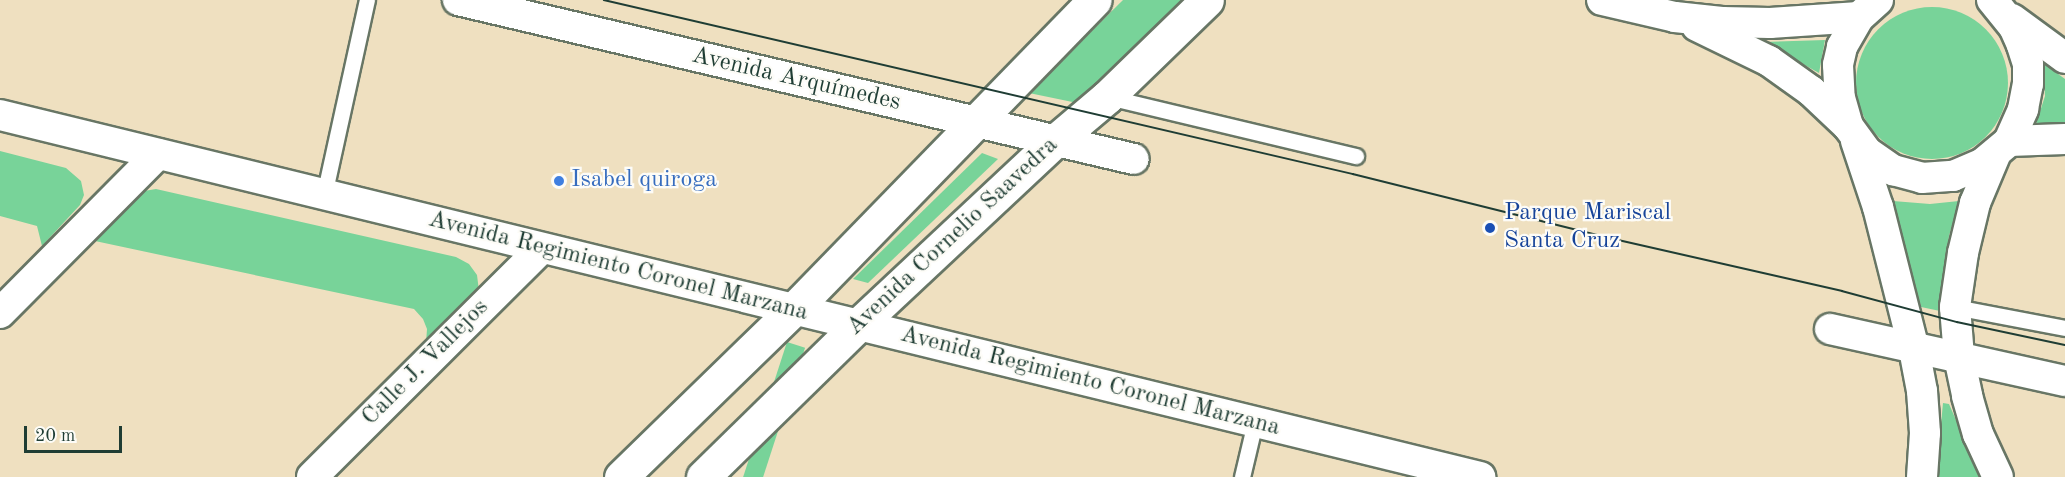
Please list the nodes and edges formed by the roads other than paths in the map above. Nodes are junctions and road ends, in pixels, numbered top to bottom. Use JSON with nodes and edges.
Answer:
{"nodes":[{"id":1,"x":367,"y":0,"type":"edge"},
{"id":2,"x":458,"y":0,"type":"edge"},
{"id":3,"x":1095,"y":0,"type":"edge"},
{"id":4,"x":1207,"y":0,"type":"edge"},
{"id":5,"x":1602,"y":0,"type":"edge"},
{"id":6,"x":1872,"y":5,"type":"edge"},
{"id":7,"x":1997,"y":5,"type":"edge"},
{"id":8,"x":1675,"y":17,"type":"junction"},
{"id":9,"x":2065,"y":58,"type":"edge"},
{"id":10,"x":1107,"y":97,"type":"junction"},
{"id":11,"x":0,"y":115,"type":"edge"},
{"id":12,"x":974,"y":122,"type":"junction"},
{"id":13,"x":1851,"y":132,"type":"junction"},
{"id":14,"x":2065,"y":139,"type":"edge"},
{"id":15,"x":1055,"y":141,"type":"junction"},
{"id":16,"x":2003,"y":147,"type":"junction"},
{"id":17,"x":158,"y":154,"type":"junction"},
{"id":18,"x":1356,"y":156,"type":"dead end"},
{"id":19,"x":1134,"y":159,"type":"dead end"},
{"id":20,"x":324,"y":195,"type":"junction"},
{"id":21,"x":541,"y":249,"type":"junction"},
{"id":22,"x":1955,"y":307,"type":"junction"},
{"id":23,"x":794,"y":309,"type":"junction"},
{"id":24,"x":0,"y":313,"type":"edge"},
{"id":25,"x":857,"y":326,"type":"junction"},
{"id":26,"x":2065,"y":328,"type":"edge"},
{"id":27,"x":1830,"y":329,"type":"dead end"},
{"id":28,"x":1914,"y":349,"type":"junction"},
{"id":29,"x":1959,"y":357,"type":"junction"},
{"id":30,"x":2065,"y":381,"type":"edge"},
{"id":31,"x":1256,"y":422,"type":"junction"},
{"id":32,"x":312,"y":477,"type":"edge"},
{"id":33,"x":621,"y":477,"type":"edge"},
{"id":34,"x":703,"y":477,"type":"edge"},
{"id":35,"x":1242,"y":477,"type":"edge"},
{"id":36,"x":1480,"y":477,"type":"edge"},
{"id":37,"x":1922,"y":477,"type":"edge"},
{"id":38,"x":1998,"y":477,"type":"edge"}],
"edges":[{"from":1,"to":20,"type":"lane"},
{"from":2,"to":12,"type":"street","name":"Avenida Arquímedes"},
{"from":3,"to":12,"type":"street"},
{"from":4,"to":10,"type":"street","name":"Avenida Cornelio Saavedra"},
{"from":5,"to":8,"type":"street"},
{"from":6,"to":8,"type":"street"},
{"from":6,"to":13,"type":"street"},
{"from":7,"to":9,"type":"street"},
{"from":7,"to":16,"type":"street"},
{"from":8,"to":13,"type":"street"},
{"from":10,"to":15,"type":"street","name":"Avenida Cornelio Saavedra"},
{"from":10,"to":18,"type":"lane"},
{"from":11,"to":17,"type":"street","name":"Avenida Regimiento Coronel Marzana"},
{"from":12,"to":15,"type":"street","name":"Avenida Arquímedes"},
{"from":12,"to":23,"type":"street"},
{"from":13,"to":16,"type":"street"},
{"from":13,"to":28,"type":"street"},
{"from":14,"to":16,"type":"street"},
{"from":15,"to":19,"type":"street","name":"Avenida Arquímedes"},
{"from":15,"to":25,"type":"street","name":"Avenida Cornelio Saavedra"},
{"from":16,"to":22,"type":"street"},
{"from":17,"to":20,"type":"street","name":"Avenida Regimiento Coronel Marzana"},
{"from":17,"to":24,"type":"street"},
{"from":20,"to":21,"type":"street","name":"Avenida Regimiento Coronel Marzana"},
{"from":21,"to":23,"type":"street","name":"Avenida Regimiento Coronel Marzana"},
{"from":21,"to":32,"type":"street","name":"Calle J. Vallejos"},
{"from":22,"to":26,"type":"lane"},
{"from":22,"to":29,"type":"street"},
{"from":23,"to":25,"type":"street","name":"Avenida Regimiento Coronel Marzana"},
{"from":23,"to":33,"type":"street"},
{"from":25,"to":31,"type":"street","name":"Avenida Regimiento Coronel Marzana"},
{"from":25,"to":34,"type":"street","name":"Avenida Cornelio Saavedra"},
{"from":27,"to":28,"type":"street"},
{"from":28,"to":29,"type":"street"},
{"from":28,"to":37,"type":"street"},
{"from":29,"to":30,"type":"street"},
{"from":29,"to":38,"type":"street"},
{"from":31,"to":35,"type":"lane"},
{"from":31,"to":36,"type":"street","name":"Avenida Regimiento Coronel Marzana"}]}
